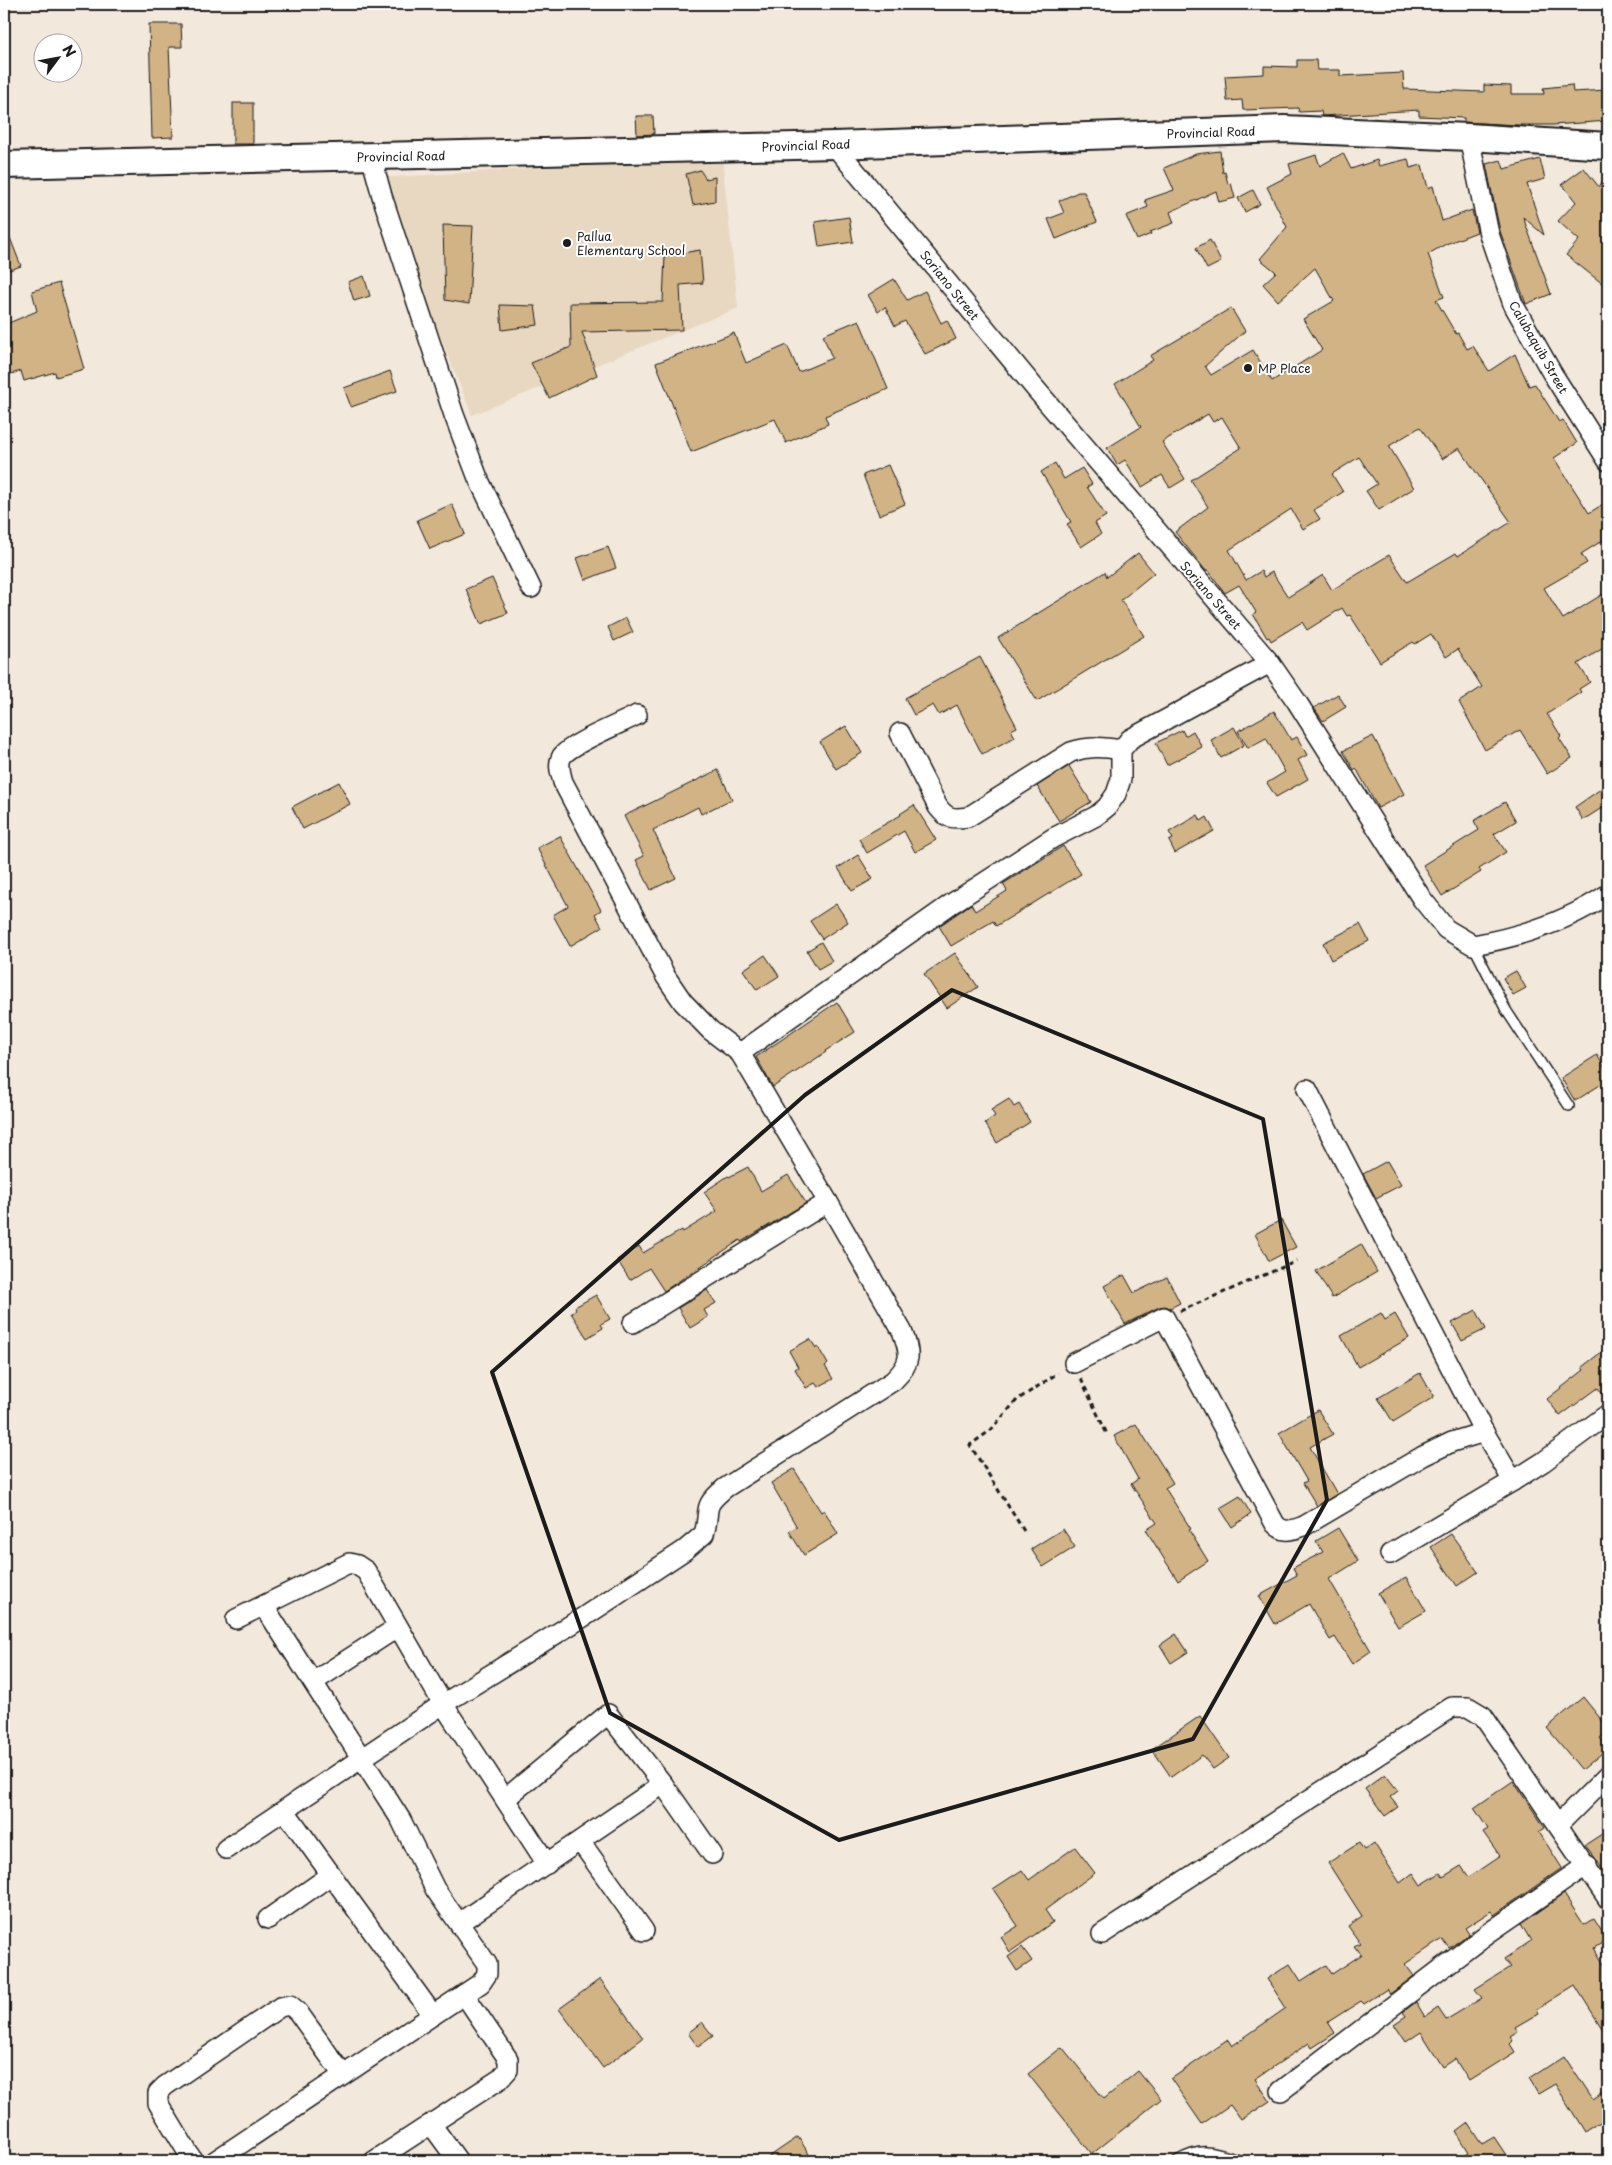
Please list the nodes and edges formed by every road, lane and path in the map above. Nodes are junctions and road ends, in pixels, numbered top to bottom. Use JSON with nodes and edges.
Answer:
{"nodes":[{"id":1,"x":1469,"y":137,"type":"junction"},
{"id":2,"x":834,"y":145,"type":"junction"},
{"id":3,"x":1608,"y":146,"type":"edge"},
{"id":4,"x":371,"y":156,"type":"junction"},
{"id":5,"x":4,"y":165,"type":"edge"},
{"id":6,"x":1608,"y":461,"type":"edge"},
{"id":7,"x":531,"y":588,"type":"dead end"},
{"id":8,"x":1270,"y":663,"type":"junction"},
{"id":9,"x":637,"y":715,"type":"dead end"},
{"id":10,"x":900,"y":733,"type":"dead end"},
{"id":11,"x":1121,"y":750,"type":"junction"},
{"id":12,"x":1608,"y":894,"type":"edge"},
{"id":13,"x":1473,"y":945,"type":"junction"},
{"id":14,"x":740,"y":1053,"type":"junction"},
{"id":15,"x":1307,"y":1089,"type":"dead end"},
{"id":16,"x":1569,"y":1106,"type":"dead end"},
{"id":17,"x":828,"y":1202,"type":"junction"},
{"id":18,"x":1297,"y":1261,"type":"dead end"},
{"id":19,"x":1164,"y":1317,"type":"junction"},
{"id":20,"x":632,"y":1323,"type":"dead end"},
{"id":21,"x":1074,"y":1363,"type":"junction"},
{"id":22,"x":1608,"y":1414,"type":"edge"},
{"id":23,"x":1484,"y":1432,"type":"junction"},
{"id":24,"x":1107,"y":1434,"type":"dead end"},
{"id":25,"x":1513,"y":1480,"type":"junction"},
{"id":26,"x":1024,"y":1531,"type":"dead end"},
{"id":27,"x":1390,"y":1554,"type":"dead end"},
{"id":28,"x":264,"y":1606,"type":"junction"},
{"id":29,"x":236,"y":1619,"type":"dead end"},
{"id":30,"x":398,"y":1627,"type":"junction"},
{"id":31,"x":312,"y":1682,"type":"junction"},
{"id":32,"x":443,"y":1704,"type":"junction"},
{"id":33,"x":362,"y":1759,"type":"junction"},
{"id":34,"x":1608,"y":1776,"type":"edge"},
{"id":35,"x":663,"y":1784,"type":"junction"},
{"id":36,"x":505,"y":1799,"type":"junction"},
{"id":37,"x":285,"y":1811,"type":"junction"},
{"id":38,"x":1558,"y":1825,"type":"junction"},
{"id":39,"x":580,"y":1841,"type":"junction"},
{"id":40,"x":226,"y":1849,"type":"dead end"},
{"id":41,"x":712,"y":1854,"type":"dead end"},
{"id":42,"x":547,"y":1864,"type":"junction"},
{"id":43,"x":1587,"y":1865,"type":"junction"},
{"id":44,"x":331,"y":1875,"type":"junction"},
{"id":45,"x":1608,"y":1898,"type":"edge"},
{"id":46,"x":268,"y":1919,"type":"dead end"},
{"id":47,"x":459,"y":1923,"type":"junction"},
{"id":48,"x":644,"y":1931,"type":"dead end"},
{"id":49,"x":1102,"y":1934,"type":"dead end"},
{"id":50,"x":464,"y":1994,"type":"junction"},
{"id":51,"x":433,"y":2015,"type":"junction"},
{"id":52,"x":343,"y":2075,"type":"junction"},
{"id":53,"x":1281,"y":2091,"type":"dead end"},
{"id":54,"x":431,"y":2124,"type":"junction"},
{"id":55,"x":193,"y":2161,"type":"edge"},
{"id":56,"x":215,"y":2161,"type":"edge"},
{"id":57,"x":374,"y":2161,"type":"edge"},
{"id":58,"x":458,"y":2161,"type":"edge"},
{"id":59,"x":1177,"y":2161,"type":"edge"},
{"id":60,"x":1241,"y":2161,"type":"edge"}],
"edges":[{"from":1,"to":2,"type":"main road","name":"Provincial Road"},
{"from":1,"to":3,"type":"main road","name":"Provincial Road"},
{"from":1,"to":6,"type":"street","name":"Calubaquib Street"},
{"from":2,"to":4,"type":"main road","name":"Provincial Road"},
{"from":2,"to":8,"type":"street","name":"Soriano Street"},
{"from":4,"to":5,"type":"main road","name":"Provincial Road"},
{"from":4,"to":7,"type":"street"},
{"from":8,"to":11,"type":"street"},
{"from":8,"to":13,"type":"street","name":"Soriano Street"},
{"from":9,"to":14,"type":"street"},
{"from":10,"to":11,"type":"street"},
{"from":11,"to":14,"type":"street"},
{"from":12,"to":13,"type":"street"},
{"from":13,"to":16,"type":"lane"},
{"from":14,"to":17,"type":"street"},
{"from":15,"to":23,"type":"street"},
{"from":17,"to":20,"type":"street"},
{"from":17,"to":32,"type":"street"},
{"from":18,"to":19,"type":"path"},
{"from":19,"to":21,"type":"street"},
{"from":19,"to":23,"type":"street"},
{"from":21,"to":24,"type":"path"},
{"from":21,"to":26,"type":"path"},
{"from":22,"to":25,"type":"street"},
{"from":23,"to":25,"type":"street"},
{"from":25,"to":27,"type":"street"},
{"from":28,"to":29,"type":"street"},
{"from":28,"to":30,"type":"street"},
{"from":28,"to":31,"type":"street"},
{"from":30,"to":31,"type":"street"},
{"from":30,"to":32,"type":"street"},
{"from":31,"to":33,"type":"street"},
{"from":32,"to":33,"type":"street"},
{"from":32,"to":36,"type":"street"},
{"from":33,"to":37,"type":"street"},
{"from":33,"to":47,"type":"street"},
{"from":34,"to":38,"type":"street"},
{"from":35,"to":36,"type":"street"},
{"from":35,"to":39,"type":"street"},
{"from":35,"to":41,"type":"street"},
{"from":36,"to":42,"type":"street"},
{"from":37,"to":40,"type":"street"},
{"from":37,"to":44,"type":"street"},
{"from":38,"to":43,"type":"street"},
{"from":38,"to":49,"type":"street"},
{"from":39,"to":42,"type":"street"},
{"from":39,"to":48,"type":"street"},
{"from":42,"to":47,"type":"street"},
{"from":43,"to":45,"type":"street"},
{"from":43,"to":53,"type":"street"},
{"from":44,"to":46,"type":"street"},
{"from":44,"to":51,"type":"street"},
{"from":47,"to":50,"type":"street"},
{"from":50,"to":51,"type":"street"},
{"from":50,"to":54,"type":"street"},
{"from":51,"to":52,"type":"street"},
{"from":52,"to":55,"type":"street"},
{"from":52,"to":56,"type":"street"},
{"from":54,"to":57,"type":"street"},
{"from":54,"to":58,"type":"street"},
{"from":59,"to":60,"type":"lane"}]}
